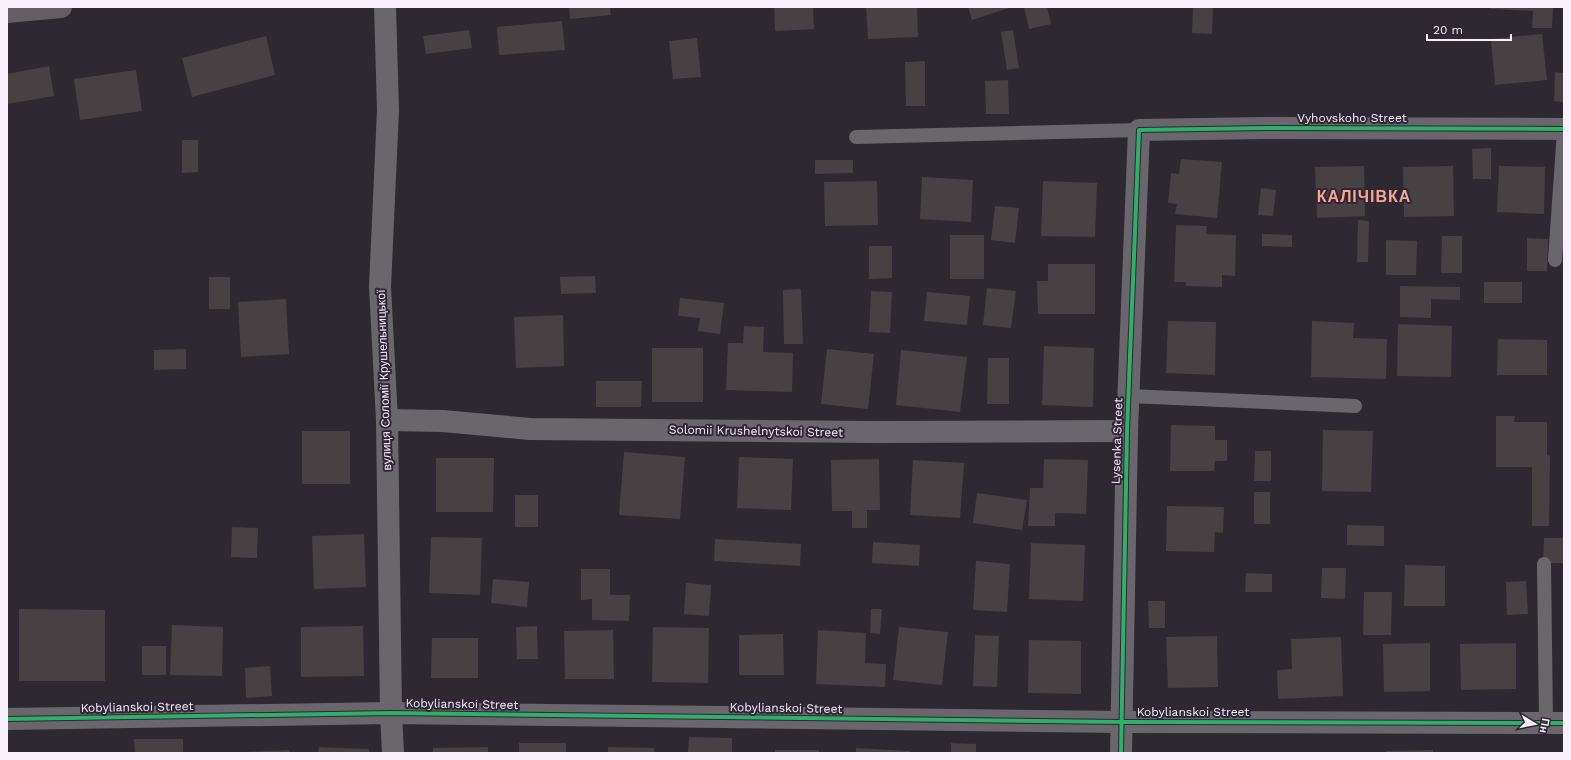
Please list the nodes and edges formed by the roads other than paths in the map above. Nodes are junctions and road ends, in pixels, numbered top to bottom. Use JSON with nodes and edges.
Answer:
{"nodes":[{"id":1,"x":61,"y":7,"type":"edge"},
{"id":2,"x":385,"y":7,"type":"edge"},
{"id":3,"x":7,"y":12,"type":"edge"},
{"id":4,"x":1139,"y":130,"type":"junction"},
{"id":5,"x":1564,"y":130,"type":"edge"},
{"id":6,"x":856,"y":137,"type":"dead end"},
{"id":7,"x":1555,"y":260,"type":"dead end"},
{"id":8,"x":1129,"y":396,"type":"junction"},
{"id":9,"x":1355,"y":406,"type":"dead end"},
{"id":10,"x":387,"y":420,"type":"junction"},
{"id":11,"x":1127,"y":432,"type":"junction"},
{"id":12,"x":1544,"y":564,"type":"dead end"},
{"id":13,"x":391,"y":713,"type":"junction"},
{"id":14,"x":7,"y":719,"type":"edge"},
{"id":15,"x":1122,"y":722,"type":"junction"},
{"id":16,"x":1555,"y":723,"type":"edge"},
{"id":17,"x":393,"y":753,"type":"edge"},
{"id":18,"x":1121,"y":753,"type":"edge"}],
"edges":[{"from":1,"to":3,"type":"street"},
{"from":2,"to":10,"type":"street","name":"вулиця Соломії Крушельницької"},
{"from":4,"to":5,"type":"street","name":"Vyhovskoho Street"},
{"from":4,"to":6,"type":"lane"},
{"from":4,"to":8,"type":"street","name":"Lysenka Street"},
{"from":5,"to":7,"type":"lane"},
{"from":8,"to":9,"type":"lane"},
{"from":8,"to":11,"type":"street","name":"Lysenka Street"},
{"from":10,"to":11,"type":"street","name":"Solomii Krushelnytskoi Street"},
{"from":10,"to":13,"type":"street","name":"вулиця Соломії Крушельницької"},
{"from":11,"to":15,"type":"street","name":"Lysenka Street"},
{"from":12,"to":16,"type":"lane"},
{"from":13,"to":14,"type":"street","name":"Kobylianskoi Street"},
{"from":13,"to":15,"type":"street","name":"Kobylianskoi Street"},
{"from":13,"to":17,"type":"street","name":"вулиця Соломії Крушельницької"},
{"from":15,"to":16,"type":"street","name":"Kobylianskoi Street"},
{"from":15,"to":18,"type":"street","name":"Lysenka Street"}]}
